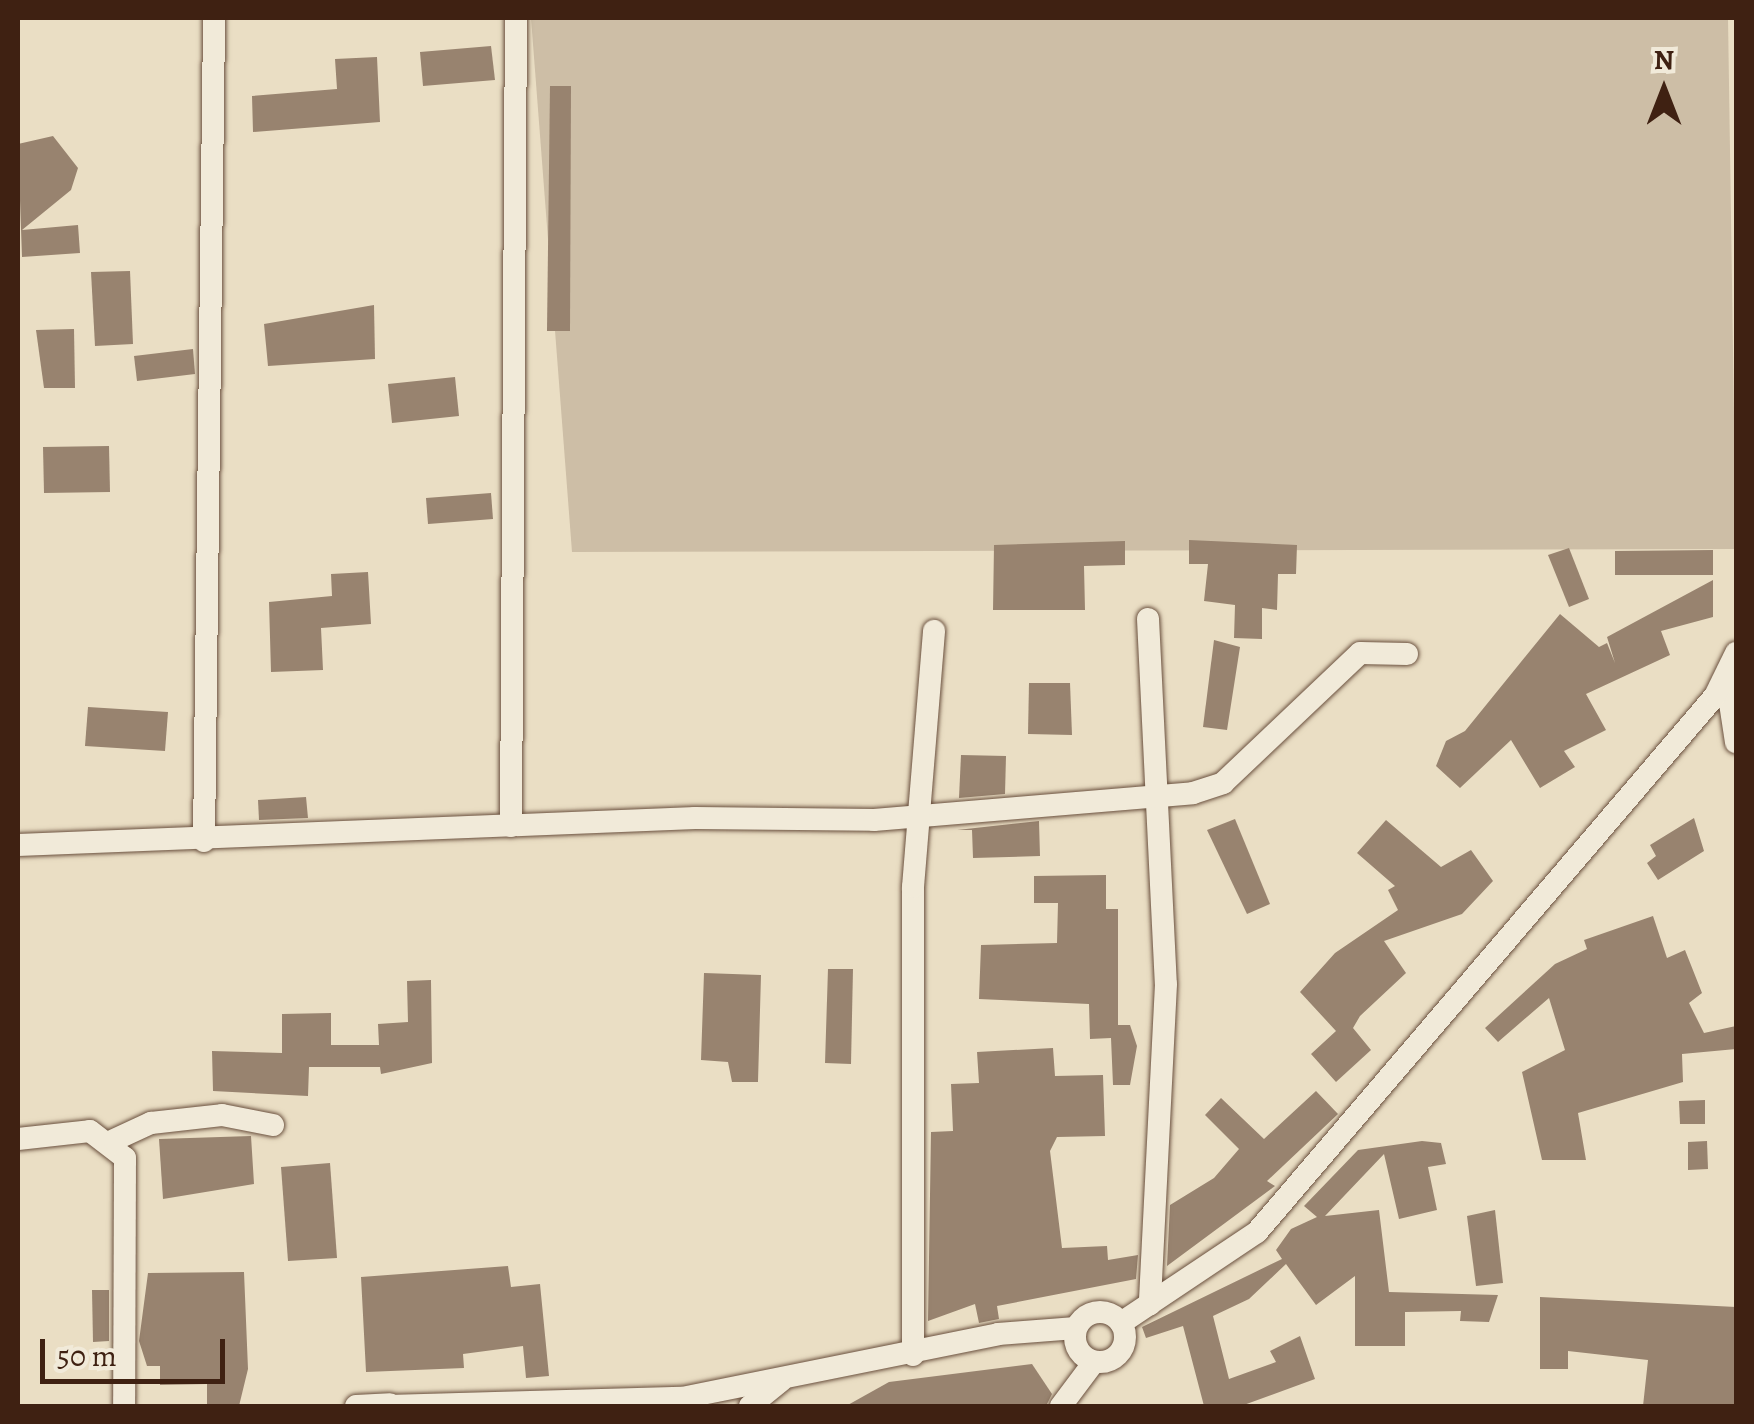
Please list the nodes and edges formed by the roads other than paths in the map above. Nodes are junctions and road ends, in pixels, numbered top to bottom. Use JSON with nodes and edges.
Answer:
{"nodes":[{"id":1,"x":214,"y":18,"type":"edge"},
{"id":2,"x":516,"y":18,"type":"edge"},
{"id":3,"x":1148,"y":619,"type":"dead end"},
{"id":4,"x":934,"y":631,"type":"dead end"},
{"id":5,"x":1736,"y":653,"type":"edge"},
{"id":6,"x":1407,"y":654,"type":"dead end"},
{"id":7,"x":1726,"y":677,"type":"junction"},
{"id":8,"x":1736,"y":742,"type":"edge"},
{"id":9,"x":1160,"y":796,"type":"junction"},
{"id":10,"x":919,"y":813,"type":"junction"},
{"id":11,"x":510,"y":826,"type":"junction"},
{"id":12,"x":204,"y":842,"type":"junction"},
{"id":13,"x":18,"y":845,"type":"edge"},
{"id":14,"x":274,"y":1126,"type":"dead end"},
{"id":15,"x":18,"y":1140,"type":"edge"},
{"id":16,"x":114,"y":1140,"type":"junction"},
{"id":17,"x":1150,"y":1306,"type":"junction"},
{"id":18,"x":1121,"y":1322,"type":"junction"},
{"id":19,"x":1076,"y":1328,"type":"junction"},
{"id":20,"x":913,"y":1355,"type":"junction"},
{"id":21,"x":1094,"y":1362,"type":"junction"},
{"id":22,"x":782,"y":1380,"type":"junction"},
{"id":23,"x":124,"y":1406,"type":"edge"},
{"id":24,"x":356,"y":1406,"type":"edge"},
{"id":25,"x":389,"y":1406,"type":"edge"},
{"id":26,"x":750,"y":1406,"type":"edge"},
{"id":27,"x":1061,"y":1406,"type":"edge"}],
"edges":[{"from":1,"to":12,"type":"street"},
{"from":2,"to":11,"type":"street"},
{"from":3,"to":9,"type":"street"},
{"from":4,"to":10,"type":"street"},
{"from":5,"to":7,"type":"street"},
{"from":6,"to":9,"type":"street"},
{"from":7,"to":8,"type":"street"},
{"from":7,"to":17,"type":"street"},
{"from":9,"to":10,"type":"street"},
{"from":9,"to":17,"type":"street"},
{"from":10,"to":11,"type":"street"},
{"from":10,"to":20,"type":"street"},
{"from":11,"to":12,"type":"street"},
{"from":12,"to":13,"type":"street"},
{"from":14,"to":16,"type":"street"},
{"from":15,"to":16,"type":"street"},
{"from":16,"to":23,"type":"street"},
{"from":17,"to":18,"type":"street"},
{"from":18,"to":19,"type":"street"},
{"from":18,"to":21,"type":"street"},
{"from":19,"to":20,"type":"street"},
{"from":19,"to":21,"type":"street"},
{"from":20,"to":22,"type":"street"},
{"from":21,"to":27,"type":"street"},
{"from":22,"to":25,"type":"street"},
{"from":22,"to":26,"type":"street"},
{"from":24,"to":25,"type":"street"}]}
